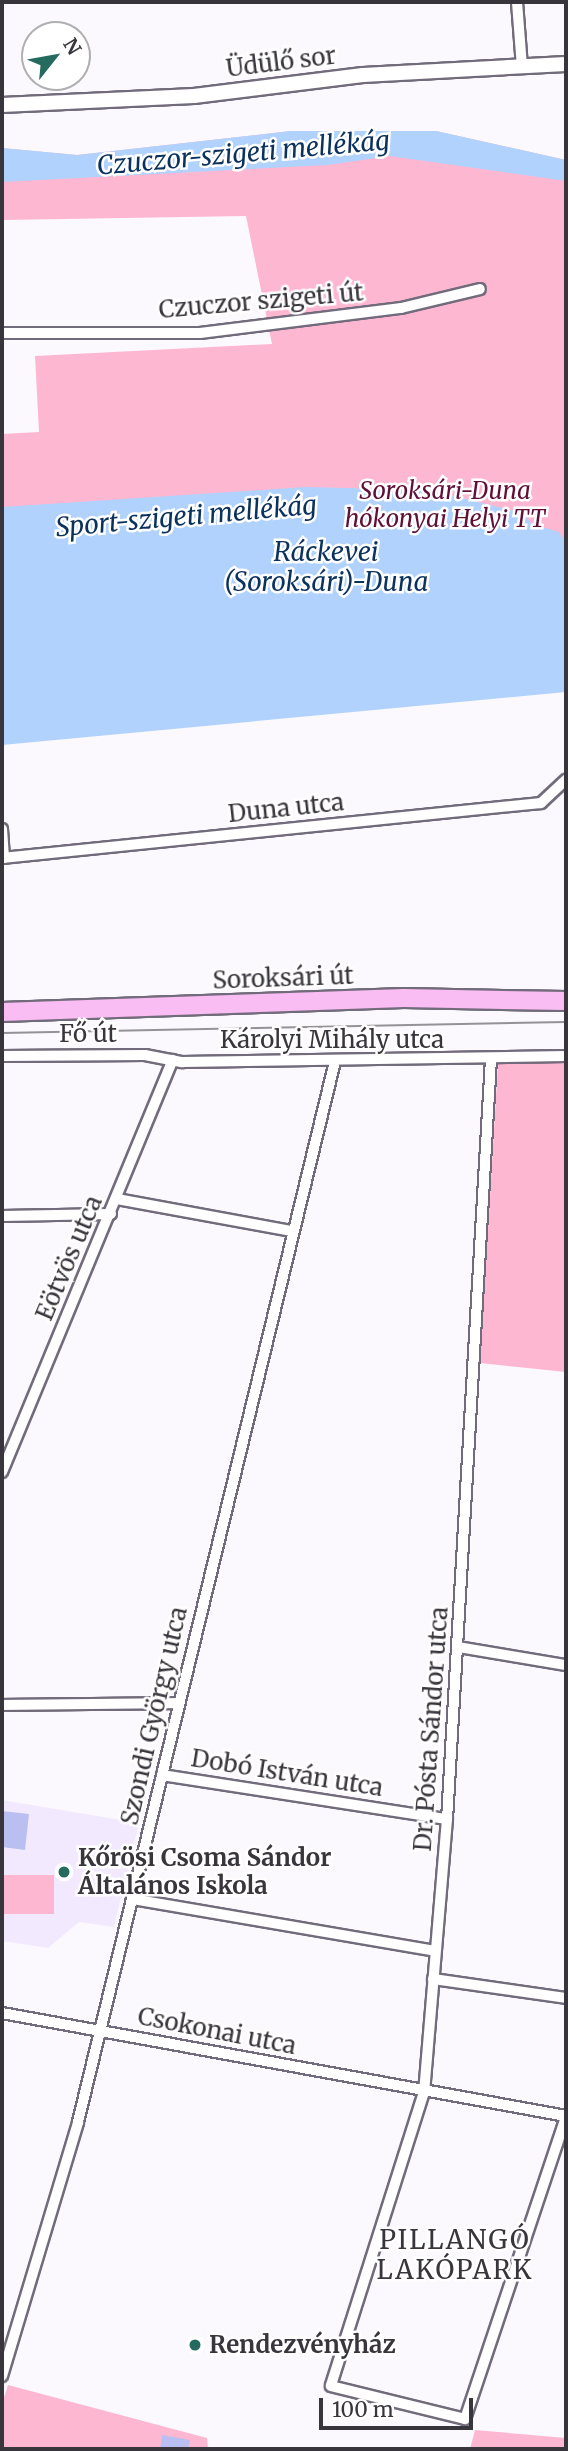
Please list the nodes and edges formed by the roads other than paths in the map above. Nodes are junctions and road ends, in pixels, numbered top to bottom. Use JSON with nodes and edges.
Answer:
{"nodes":[{"id":1,"x":517,"y":2,"type":"edge"},
{"id":2,"x":566,"y":64,"type":"edge"},
{"id":3,"x":522,"y":66,"type":"junction"},
{"id":4,"x":2,"y":105,"type":"edge"},
{"id":5,"x":480,"y":289,"type":"dead end"},
{"id":6,"x":2,"y":333,"type":"edge"},
{"id":7,"x":566,"y":780,"type":"edge"},
{"id":8,"x":2,"y":829,"type":"edge"},
{"id":9,"x":3,"y":858,"type":"edge"},
{"id":10,"x":566,"y":1001,"type":"edge"},
{"id":11,"x":2,"y":1012,"type":"edge"},
{"id":12,"x":2,"y":1056,"type":"edge"},
{"id":13,"x":566,"y":1056,"type":"edge"},
{"id":14,"x":491,"y":1059,"type":"junction"},
{"id":15,"x":173,"y":1060,"type":"junction"},
{"id":16,"x":335,"y":1061,"type":"junction"},
{"id":17,"x":117,"y":1199,"type":"junction"},
{"id":18,"x":111,"y":1214,"type":"junction"},
{"id":19,"x":2,"y":1216,"type":"edge"},
{"id":20,"x":292,"y":1231,"type":"junction"},
{"id":21,"x":2,"y":1472,"type":"edge"},
{"id":22,"x":458,"y":1647,"type":"junction"},
{"id":23,"x":566,"y":1665,"type":"edge"},
{"id":24,"x":179,"y":1703,"type":"junction"},
{"id":25,"x":2,"y":1704,"type":"edge"},
{"id":26,"x":162,"y":1775,"type":"junction"},
{"id":27,"x":447,"y":1819,"type":"junction"},
{"id":28,"x":132,"y":1899,"type":"junction"},
{"id":29,"x":435,"y":1951,"type":"junction"},
{"id":30,"x":433,"y":1979,"type":"junction"},
{"id":31,"x":566,"y":1998,"type":"edge"},
{"id":32,"x":2,"y":2013,"type":"edge"},
{"id":33,"x":100,"y":2030,"type":"junction"},
{"id":34,"x":424,"y":2092,"type":"junction"},
{"id":35,"x":566,"y":2117,"type":"edge"},
{"id":36,"x":2,"y":2376,"type":"edge"}],
"edges":[{"from":1,"to":3,"type":"street"},
{"from":2,"to":3,"type":"street","name":"Üdülő sor"},
{"from":3,"to":4,"type":"street","name":"Üdülő sor"},
{"from":5,"to":6,"type":"street","name":"Czuczor szigeti út"},
{"from":7,"to":9,"type":"street","name":"Duna utca"},
{"from":8,"to":9,"type":"street"},
{"from":10,"to":11,"type":"main road","name":"Soroksári út"},
{"from":12,"to":15,"type":"street","name":"Fő út"},
{"from":13,"to":14,"type":"street","name":"Károlyi Mihály utca"},
{"from":14,"to":16,"type":"street","name":"Károlyi Mihály utca"},
{"from":14,"to":22,"type":"street","name":"Dr. Pósta Sándor utca"},
{"from":15,"to":16,"type":"street","name":"Károlyi Mihály utca"},
{"from":15,"to":17,"type":"street","name":"Eötvös utca"},
{"from":16,"to":20,"type":"street","name":"Szondi György utca"},
{"from":17,"to":18,"type":"street","name":"Eötvös utca"},
{"from":17,"to":20,"type":"street"},
{"from":18,"to":19,"type":"street"},
{"from":18,"to":21,"type":"street","name":"Eötvös utca"},
{"from":20,"to":24,"type":"street","name":"Szondi György utca"},
{"from":22,"to":23,"type":"street"},
{"from":22,"to":27,"type":"street","name":"Dr. Pósta Sándor utca"},
{"from":24,"to":25,"type":"street"},
{"from":24,"to":26,"type":"street","name":"Szondi György utca"},
{"from":26,"to":27,"type":"street","name":"Dobó István utca"},
{"from":26,"to":28,"type":"street","name":"Szondi György utca"},
{"from":27,"to":29,"type":"street","name":"Dr. Pósta Sándor utca"},
{"from":28,"to":29,"type":"street"},
{"from":28,"to":33,"type":"street","name":"Szondi György utca"},
{"from":29,"to":30,"type":"street","name":"Dr. Pósta Sándor utca"},
{"from":30,"to":31,"type":"street"},
{"from":30,"to":34,"type":"street","name":"Dr. Pósta Sándor utca"},
{"from":32,"to":33,"type":"street","name":"Csokonai utca"},
{"from":33,"to":34,"type":"street","name":"Csokonai utca"},
{"from":33,"to":36,"type":"street","name":"Szondi György utca"},
{"from":34,"to":35,"type":"street","name":"Csokonai utca"},
{"from":34,"to":35,"type":"street","name":"Dr. Pósta Sándor utca"}]}
